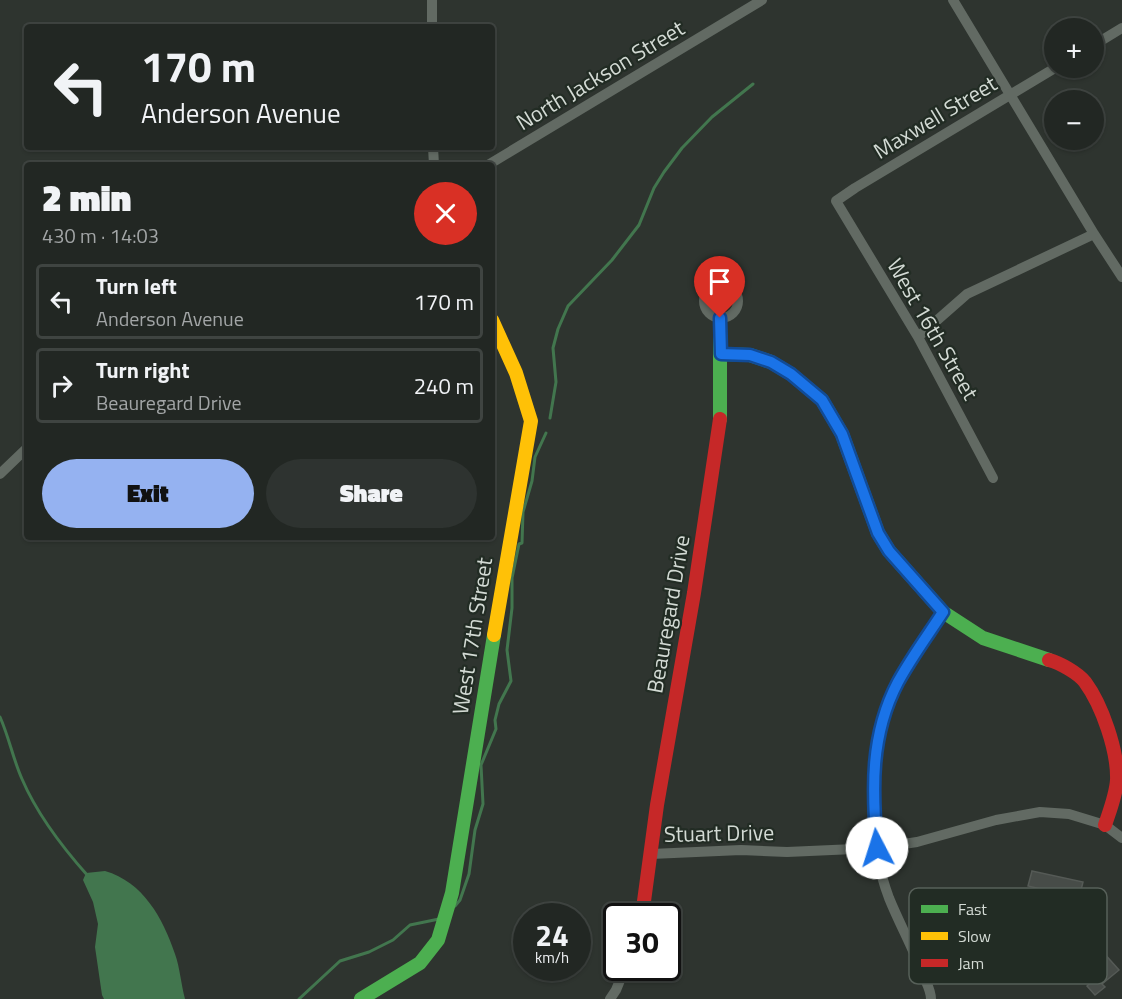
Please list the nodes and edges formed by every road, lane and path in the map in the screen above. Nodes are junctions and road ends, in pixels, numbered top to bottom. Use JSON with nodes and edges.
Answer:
{"nodes":[{"id":1,"x":432,"y":0,"type":"edge"},
{"id":2,"x":762,"y":0,"type":"edge"},
{"id":3,"x":954,"y":0,"type":"edge"},
{"id":4,"x":432,"y":24,"type":"edge"},
{"id":5,"x":1122,"y":28,"type":"edge"},
{"id":6,"x":1104,"y":39,"type":"edge"},
{"id":7,"x":1044,"y":74,"type":"edge"},
{"id":8,"x":1011,"y":93,"type":"junction"},
{"id":9,"x":494,"y":162,"type":"edge"},
{"id":10,"x":836,"y":201,"type":"joint"},
{"id":11,"x":1094,"y":234,"type":"junction"},
{"id":12,"x":1121,"y":274,"type":"edge"},
{"id":13,"x":720,"y":318,"type":"dead end"},
{"id":14,"x":495,"y":327,"type":"edge"},
{"id":15,"x":918,"y":337,"type":"junction"},
{"id":16,"x":721,"y":354,"type":"junction"},
{"id":17,"x":24,"y":451,"type":"edge"},
{"id":18,"x":0,"y":474,"type":"edge"},
{"id":19,"x":993,"y":478,"type":"dead end"},
{"id":20,"x":943,"y":612,"type":"junction"},
{"id":21,"x":1105,"y":825,"type":"junction"},
{"id":22,"x":1122,"y":838,"type":"edge"},
{"id":23,"x":877,"y":848,"type":"junction"},
{"id":24,"x":651,"y":854,"type":"junction"},
{"id":25,"x":644,"y":903,"type":"edge"},
{"id":26,"x":909,"y":940,"type":"edge"},
{"id":27,"x":620,"y":981,"type":"edge"},
{"id":28,"x":926,"y":984,"type":"edge"},
{"id":29,"x":361,"y":999,"type":"edge"},
{"id":30,"x":610,"y":999,"type":"edge"},
{"id":31,"x":931,"y":999,"type":"edge"}],
"edges":[{"from":1,"to":4,"type":"street"},
{"from":2,"to":9,"type":"street","name":"North Jackson Street"},
{"from":3,"to":8,"type":"street"},
{"from":5,"to":6,"type":"street"},
{"from":7,"to":8,"type":"street","name":"Maxwell Street"},
{"from":8,"to":10,"type":"street","name":"Maxwell Street"},
{"from":8,"to":11,"type":"street"},
{"from":10,"to":15,"type":"street","name":"West 16th Street"},
{"from":11,"to":12,"type":"street"},
{"from":11,"to":15,"type":"street"},
{"from":13,"to":16,"type":"street","name":"Beauregard Drive"},
{"from":14,"to":29,"type":"street","name":"West 17th Street"},
{"from":15,"to":19,"type":"street","name":"West 16th Street"},
{"from":16,"to":20,"type":"street"},
{"from":16,"to":24,"type":"street","name":"Beauregard Drive"},
{"from":17,"to":18,"type":"street"},
{"from":20,"to":21,"type":"street"},
{"from":20,"to":23,"type":"street"},
{"from":21,"to":22,"type":"street"},
{"from":21,"to":23,"type":"street","name":"Stuart Drive"},
{"from":23,"to":24,"type":"street","name":"Stuart Drive"},
{"from":23,"to":26,"type":"street"},
{"from":24,"to":25,"type":"street","name":"Beauregard Drive"},
{"from":27,"to":30,"type":"street"},
{"from":28,"to":31,"type":"street"}]}
